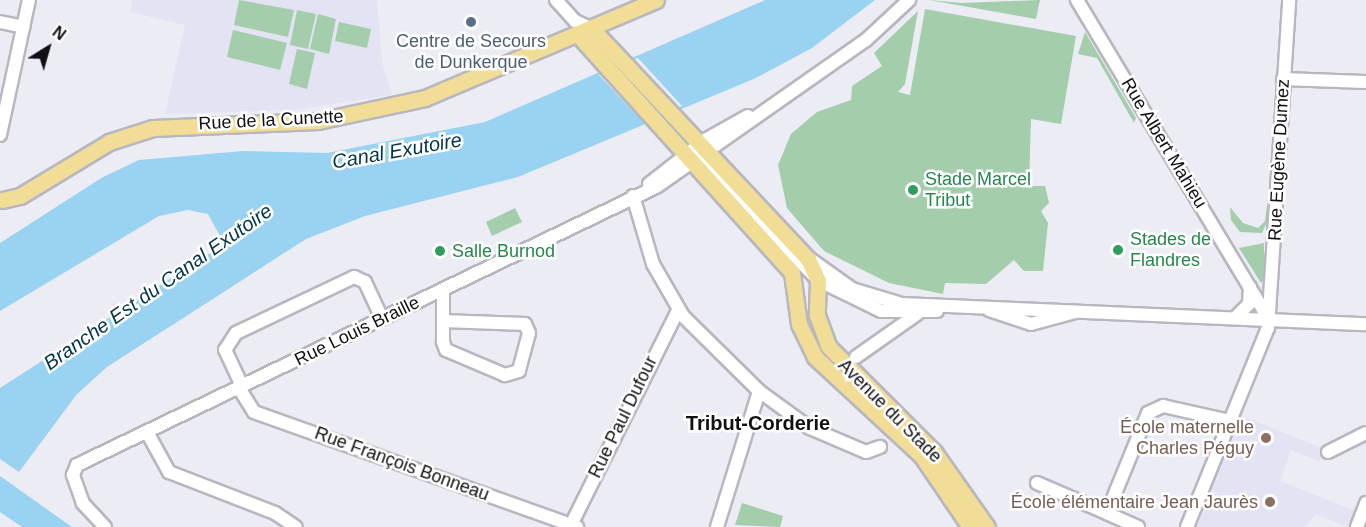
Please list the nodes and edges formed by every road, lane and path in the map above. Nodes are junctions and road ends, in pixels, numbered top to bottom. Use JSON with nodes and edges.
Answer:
{"nodes":[{"id":1,"x":29,"y":0,"type":"edge"},
{"id":2,"x":547,"y":0,"type":"edge"},
{"id":3,"x":555,"y":0,"type":"edge"},
{"id":4,"x":565,"y":0,"type":"edge"},
{"id":5,"x":656,"y":0,"type":"edge"},
{"id":6,"x":909,"y":0,"type":"edge"},
{"id":7,"x":1077,"y":0,"type":"edge"},
{"id":8,"x":1289,"y":0,"type":"edge"},
{"id":9,"x":0,"y":22,"type":"edge"},
{"id":10,"x":23,"y":27,"type":"junction"},
{"id":11,"x":585,"y":32,"type":"junction"},
{"id":12,"x":1283,"y":79,"type":"junction"},
{"id":13,"x":1366,"y":82,"type":"edge"},
{"id":14,"x":2,"y":112,"type":"edge"},
{"id":15,"x":0,"y":135,"type":"edge"},
{"id":16,"x":697,"y":155,"type":"junction"},
{"id":17,"x":633,"y":196,"type":"junction"},
{"id":18,"x":1,"y":202,"type":"edge"},
{"id":19,"x":805,"y":255,"type":"junction"},
{"id":20,"x":818,"y":280,"type":"junction"},
{"id":21,"x":1250,"y":286,"type":"junction"},
{"id":22,"x":446,"y":288,"type":"junction"},
{"id":23,"x":841,"y":288,"type":"junction"},
{"id":24,"x":797,"y":292,"type":"junction"},
{"id":25,"x":816,"y":309,"type":"junction"},
{"id":26,"x":919,"y":309,"type":"junction"},
{"id":27,"x":678,"y":310,"type":"junction"},
{"id":28,"x":382,"y":318,"type":"junction"},
{"id":29,"x":1235,"y":318,"type":"junction"},
{"id":30,"x":1269,"y":319,"type":"junction"},
{"id":31,"x":446,"y":321,"type":"junction"},
{"id":32,"x":1366,"y":321,"type":"edge"},
{"id":33,"x":856,"y":357,"type":"dead end"},
{"id":34,"x":241,"y":387,"type":"junction"},
{"id":35,"x":759,"y":391,"type":"junction"},
{"id":36,"x":1230,"y":422,"type":"junction"},
{"id":37,"x":147,"y":432,"type":"junction"},
{"id":38,"x":1366,"y":433,"type":"edge"},
{"id":39,"x":880,"y":447,"type":"dead end"},
{"id":40,"x":1328,"y":452,"type":"dead end"},
{"id":41,"x":1037,"y":483,"type":"dead end"},
{"id":42,"x":1366,"y":503,"type":"edge"},
{"id":43,"x":1107,"y":513,"type":"junction"},
{"id":44,"x":574,"y":526,"type":"edge"},
{"id":45,"x":105,"y":527,"type":"edge"},
{"id":46,"x":296,"y":527,"type":"edge"},
{"id":47,"x":717,"y":527,"type":"edge"},
{"id":48,"x":970,"y":527,"type":"edge"},
{"id":49,"x":987,"y":527,"type":"edge"},
{"id":50,"x":1138,"y":527,"type":"edge"},
{"id":51,"x":1187,"y":527,"type":"edge"},
{"id":52,"x":1357,"y":527,"type":"edge"}],
"edges":[{"from":1,"to":10,"type":"street"},
{"from":2,"to":11,"type":"street"},
{"from":3,"to":11,"type":"street"},
{"from":4,"to":11,"type":"street"},
{"from":5,"to":11,"type":"main road","name":"Rue de la Cunette"},
{"from":6,"to":16,"type":"street","name":"Rue Louis Braille"},
{"from":7,"to":21,"type":"street","name":"Rue Albert Mahieu"},
{"from":8,"to":12,"type":"street","name":"Rue Eugène Dumez"},
{"from":9,"to":10,"type":"street"},
{"from":10,"to":14,"type":"street"},
{"from":11,"to":16,"type":"main road"},
{"from":11,"to":18,"type":"main road","name":"Rue de la Cunette"},
{"from":12,"to":13,"type":"street"},
{"from":12,"to":30,"type":"street","name":"Rue Eugène Dumez"},
{"from":14,"to":15,"type":"street"},
{"from":16,"to":17,"type":"street","name":"Rue Louis Braille"},
{"from":16,"to":19,"type":"main road"},
{"from":16,"to":20,"type":"street"},
{"from":16,"to":24,"type":"main road","name":"Avenue du Stade"},
{"from":17,"to":22,"type":"street","name":"Rue Louis Braille"},
{"from":17,"to":27,"type":"street"},
{"from":19,"to":20,"type":"main road"},
{"from":19,"to":23,"type":"street"},
{"from":20,"to":23,"type":"street"},
{"from":20,"to":24,"type":"street"},
{"from":20,"to":25,"type":"main road","name":"Avenue du Stade"},
{"from":21,"to":29,"type":"street"},
{"from":21,"to":30,"type":"street","name":"Rue Albert Mahieu"},
{"from":22,"to":28,"type":"street","name":"Rue Louis Braille"},
{"from":22,"to":31,"type":"street"},
{"from":23,"to":25,"type":"street"},
{"from":23,"to":26,"type":"street"},
{"from":24,"to":48,"type":"main road","name":"Avenue du Stade"},
{"from":25,"to":49,"type":"main road","name":"Avenue du Stade"},
{"from":26,"to":29,"type":"street"},
{"from":26,"to":33,"type":"street"},
{"from":27,"to":35,"type":"street"},
{"from":27,"to":44,"type":"street","name":"Rue Paul Dufour"},
{"from":28,"to":34,"type":"street","name":"Rue Louis Braille"},
{"from":28,"to":34,"type":"street","name":"Rue François Bonneau"},
{"from":29,"to":30,"type":"street"},
{"from":30,"to":32,"type":"street"},
{"from":30,"to":36,"type":"street","name":"Rue Eugène Dumez"},
{"from":31,"to":31,"type":"street"},
{"from":34,"to":37,"type":"street","name":"Rue Louis Braille"},
{"from":34,"to":44,"type":"street","name":"Rue François Bonneau"},
{"from":35,"to":39,"type":"street"},
{"from":35,"to":47,"type":"street"},
{"from":36,"to":43,"type":"street"},
{"from":36,"to":51,"type":"street","name":"Rue Eugène Dumez"},
{"from":37,"to":45,"type":"street","name":"Rue Louis Braille"},
{"from":37,"to":46,"type":"street"},
{"from":38,"to":40,"type":"street"},
{"from":41,"to":43,"type":"street"},
{"from":42,"to":52,"type":"street"},
{"from":43,"to":50,"type":"street"}]}
